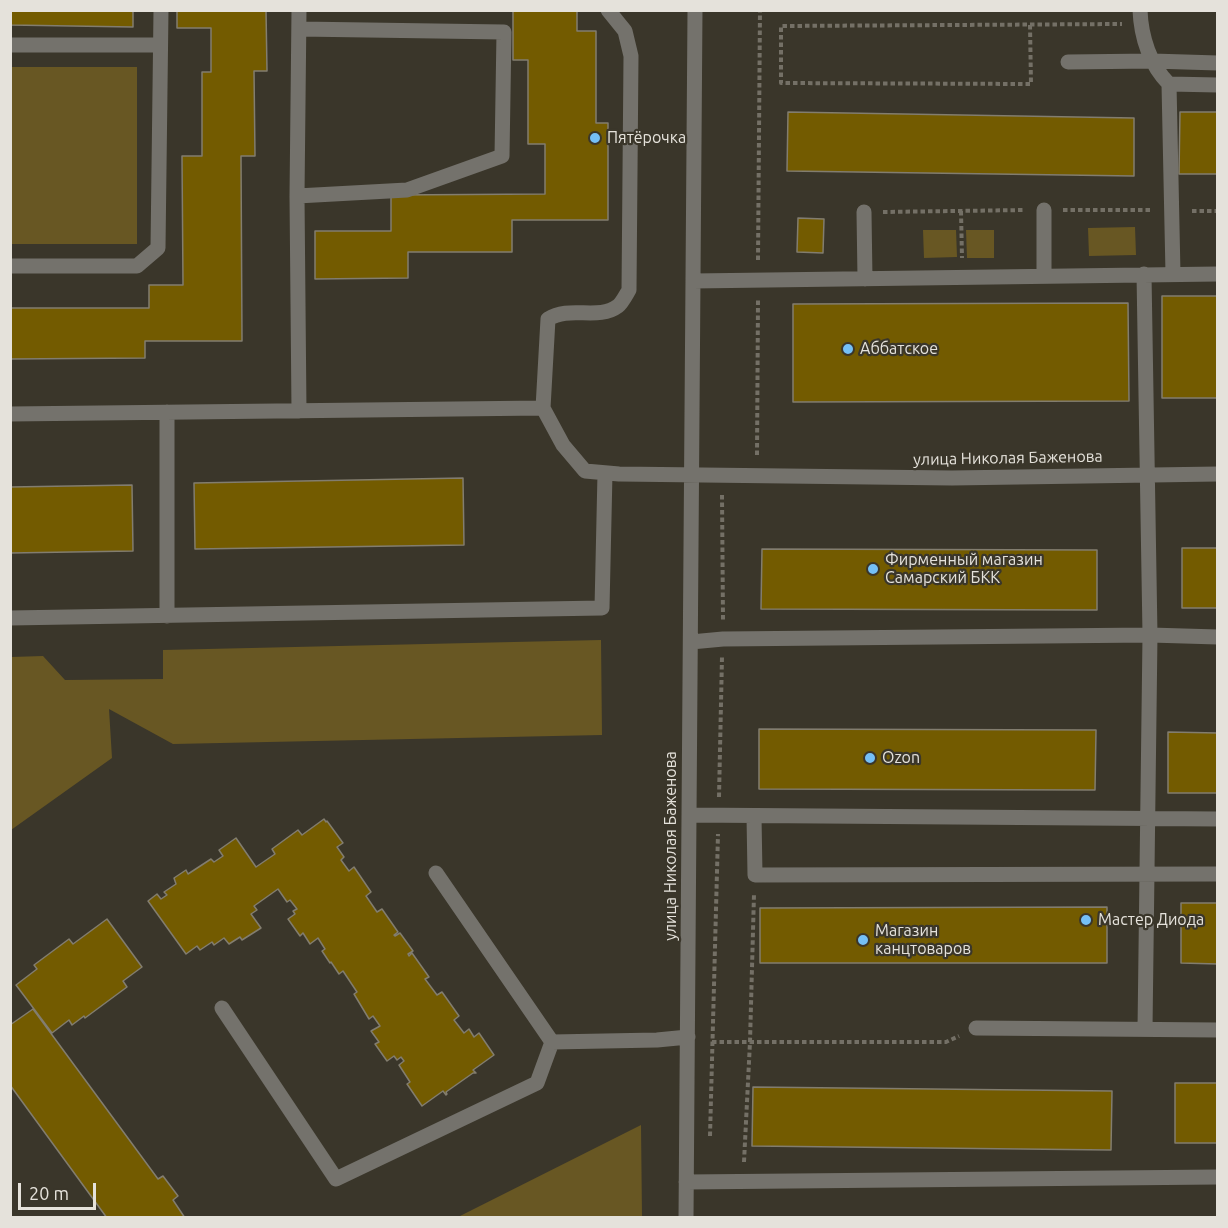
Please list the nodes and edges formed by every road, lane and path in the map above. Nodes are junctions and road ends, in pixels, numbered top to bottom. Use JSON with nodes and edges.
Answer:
{"nodes":[{"id":1,"x":161,"y":10,"type":"edge"},
{"id":2,"x":299,"y":10,"type":"edge"},
{"id":3,"x":608,"y":10,"type":"edge"},
{"id":4,"x":695,"y":10,"type":"edge"},
{"id":5,"x":760,"y":10,"type":"edge"},
{"id":6,"x":1140,"y":17,"type":"edge"},
{"id":7,"x":1030,"y":25,"type":"junction"},
{"id":8,"x":299,"y":29,"type":"junction"},
{"id":9,"x":10,"y":45,"type":"edge"},
{"id":10,"x":160,"y":45,"type":"junction"},
{"id":11,"x":1152,"y":61,"type":"junction"},
{"id":12,"x":1068,"y":62,"type":"dead end"},
{"id":13,"x":1218,"y":63,"type":"edge"},
{"id":14,"x":1169,"y":84,"type":"junction"},
{"id":15,"x":1218,"y":85,"type":"edge"},
{"id":16,"x":297,"y":196,"type":"junction"},
{"id":17,"x":1044,"y":210,"type":"dead end"},
{"id":18,"x":962,"y":211,"type":"dead end"},
{"id":19,"x":864,"y":212,"type":"dead end"},
{"id":20,"x":10,"y":266,"type":"edge"},
{"id":21,"x":1144,"y":274,"type":"junction"},
{"id":22,"x":1173,"y":274,"type":"junction"},
{"id":23,"x":1218,"y":274,"type":"edge"},
{"id":24,"x":962,"y":276,"type":"junction"},
{"id":25,"x":1044,"y":276,"type":"junction"},
{"id":26,"x":865,"y":279,"type":"junction"},
{"id":27,"x":758,"y":280,"type":"junction"},
{"id":28,"x":693,"y":281,"type":"junction"},
{"id":29,"x":543,"y":408,"type":"junction"},
{"id":30,"x":299,"y":411,"type":"junction"},
{"id":31,"x":167,"y":412,"type":"junction"},
{"id":32,"x":10,"y":414,"type":"edge"},
{"id":33,"x":605,"y":473,"type":"junction"},
{"id":34,"x":692,"y":474,"type":"junction"},
{"id":35,"x":1218,"y":474,"type":"edge"},
{"id":36,"x":1148,"y":475,"type":"junction"},
{"id":37,"x":722,"y":476,"type":"junction"},
{"id":38,"x":757,"y":477,"type":"junction"},
{"id":39,"x":167,"y":616,"type":"junction"},
{"id":40,"x":10,"y":618,"type":"edge"},
{"id":41,"x":1150,"y":635,"type":"junction"},
{"id":42,"x":1218,"y":637,"type":"edge"},
{"id":43,"x":723,"y":639,"type":"junction"},
{"id":44,"x":691,"y":642,"type":"junction"},
{"id":45,"x":689,"y":815,"type":"junction"},
{"id":46,"x":718,"y":816,"type":"junction"},
{"id":47,"x":754,"y":816,"type":"junction"},
{"id":48,"x":1218,"y":819,"type":"edge"},
{"id":49,"x":1148,"y":820,"type":"junction"},
{"id":50,"x":436,"y":873,"type":"dead end"},
{"id":51,"x":1147,"y":874,"type":"junction"},
{"id":52,"x":1218,"y":874,"type":"edge"},
{"id":53,"x":755,"y":875,"type":"junction"},
{"id":54,"x":222,"y":1008,"type":"dead end"},
{"id":55,"x":976,"y":1028,"type":"joint"},
{"id":56,"x":1145,"y":1029,"type":"junction"},
{"id":57,"x":1218,"y":1030,"type":"edge"},
{"id":58,"x":688,"y":1037,"type":"junction"},
{"id":59,"x":552,"y":1042,"type":"junction"},
{"id":60,"x":712,"y":1042,"type":"junction"},
{"id":61,"x":750,"y":1042,"type":"junction"},
{"id":62,"x":709,"y":1147,"type":"dead end"},
{"id":63,"x":1218,"y":1178,"type":"edge"},
{"id":64,"x":743,"y":1181,"type":"junction"},
{"id":65,"x":686,"y":1182,"type":"junction"},
{"id":66,"x":686,"y":1218,"type":"edge"}],
"edges":[{"from":1,"to":10,"type":"street"},
{"from":2,"to":8,"type":"street"},
{"from":3,"to":29,"type":"street"},
{"from":4,"to":28,"type":"street","name":"улица Николая Баженова"},
{"from":5,"to":27,"type":"path"},
{"from":6,"to":7,"type":"path"},
{"from":6,"to":11,"type":"street"},
{"from":7,"to":7,"type":"path"},
{"from":8,"to":16,"type":"street"},
{"from":8,"to":16,"type":"street"},
{"from":9,"to":10,"type":"street"},
{"from":10,"to":20,"type":"street"},
{"from":11,"to":12,"type":"street"},
{"from":11,"to":13,"type":"street"},
{"from":11,"to":14,"type":"street"},
{"from":14,"to":15,"type":"street"},
{"from":14,"to":22,"type":"street"},
{"from":16,"to":30,"type":"street"},
{"from":17,"to":25,"type":"street"},
{"from":18,"to":24,"type":"path"},
{"from":19,"to":26,"type":"street"},
{"from":21,"to":22,"type":"street"},
{"from":21,"to":25,"type":"street"},
{"from":21,"to":36,"type":"street"},
{"from":22,"to":23,"type":"street"},
{"from":24,"to":25,"type":"street"},
{"from":24,"to":26,"type":"street"},
{"from":26,"to":27,"type":"street"},
{"from":27,"to":28,"type":"street"},
{"from":27,"to":38,"type":"path"},
{"from":28,"to":34,"type":"street","name":"улица Николая Баженова"},
{"from":29,"to":30,"type":"street"},
{"from":29,"to":33,"type":"street"},
{"from":30,"to":31,"type":"street"},
{"from":31,"to":32,"type":"street"},
{"from":31,"to":39,"type":"street"},
{"from":33,"to":34,"type":"street"},
{"from":33,"to":39,"type":"street"},
{"from":34,"to":37,"type":"street","name":"улица Николая Баженова"},
{"from":34,"to":44,"type":"street","name":"улица Николая Баженова"},
{"from":35,"to":36,"type":"street","name":"улица Николая Баженова"},
{"from":36,"to":38,"type":"street","name":"улица Николая Баженова"},
{"from":36,"to":41,"type":"street"},
{"from":37,"to":38,"type":"street","name":"улица Николая Баженова"},
{"from":37,"to":43,"type":"path"},
{"from":39,"to":40,"type":"street"},
{"from":41,"to":42,"type":"street"},
{"from":41,"to":43,"type":"street"},
{"from":41,"to":49,"type":"street"},
{"from":43,"to":44,"type":"street"},
{"from":43,"to":46,"type":"path"},
{"from":44,"to":45,"type":"street","name":"улица Николая Баженова"},
{"from":45,"to":46,"type":"street"},
{"from":45,"to":58,"type":"street","name":"улица Николая Баженова"},
{"from":46,"to":47,"type":"street"},
{"from":46,"to":60,"type":"path"},
{"from":47,"to":49,"type":"street"},
{"from":47,"to":53,"type":"street"},
{"from":48,"to":49,"type":"street"},
{"from":49,"to":51,"type":"street"},
{"from":50,"to":59,"type":"street"},
{"from":51,"to":52,"type":"street"},
{"from":51,"to":53,"type":"street"},
{"from":51,"to":56,"type":"street"},
{"from":53,"to":61,"type":"path"},
{"from":54,"to":59,"type":"street"},
{"from":55,"to":56,"type":"street"},
{"from":55,"to":61,"type":"path"},
{"from":56,"to":57,"type":"street"},
{"from":58,"to":59,"type":"street"},
{"from":58,"to":65,"type":"street","name":"улица Николая Баженова"},
{"from":60,"to":61,"type":"path"},
{"from":60,"to":62,"type":"path"},
{"from":61,"to":64,"type":"path"},
{"from":63,"to":64,"type":"street"},
{"from":64,"to":65,"type":"street"},
{"from":65,"to":66,"type":"street","name":"улица Николая Баженова"}]}
